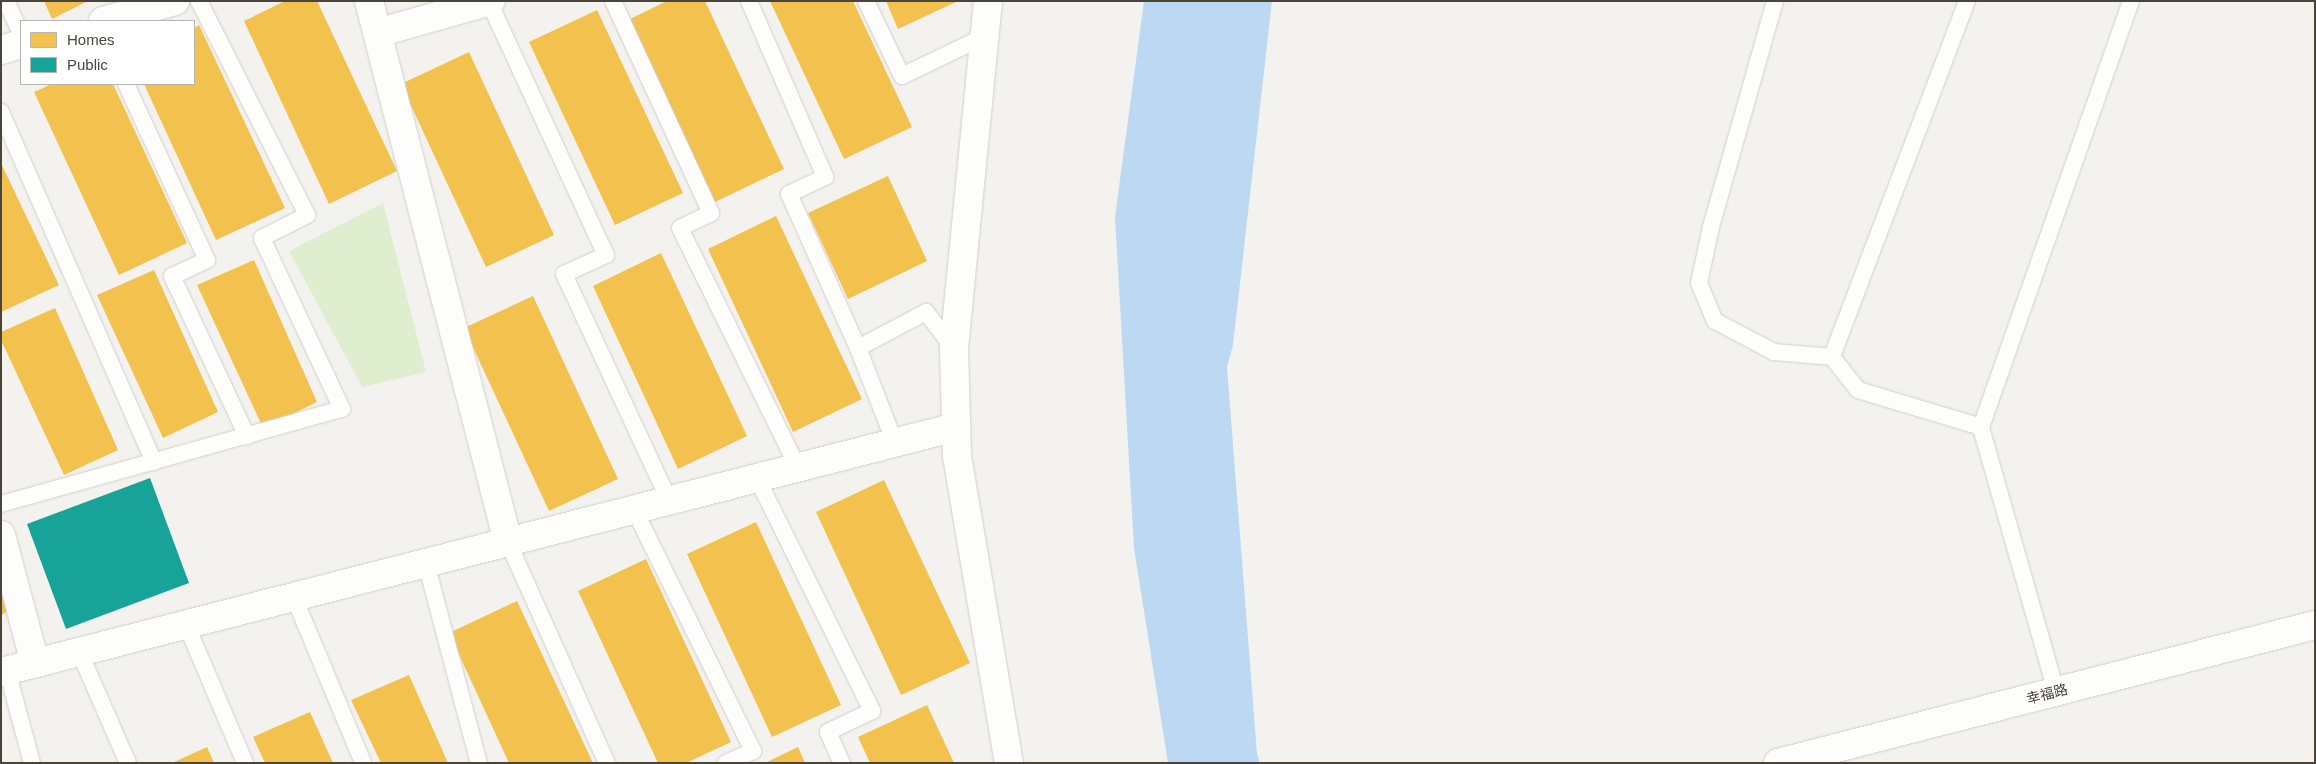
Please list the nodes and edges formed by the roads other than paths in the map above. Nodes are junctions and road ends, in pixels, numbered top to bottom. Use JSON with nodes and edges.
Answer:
{"nodes":[{"id":1,"x":6,"y":1,"type":"edge"},
{"id":2,"x":175,"y":1,"type":"edge"},
{"id":3,"x":199,"y":1,"type":"edge"},
{"id":4,"x":369,"y":1,"type":"edge"},
{"id":5,"x":613,"y":1,"type":"edge"},
{"id":6,"x":749,"y":1,"type":"edge"},
{"id":7,"x":866,"y":1,"type":"edge"},
{"id":8,"x":988,"y":1,"type":"edge"},
{"id":9,"x":1775,"y":1,"type":"edge"},
{"id":10,"x":1967,"y":1,"type":"edge"},
{"id":11,"x":2131,"y":1,"type":"edge"},
{"id":12,"x":490,"y":2,"type":"edge"},
{"id":13,"x":130,"y":7,"type":"edge"},
{"id":14,"x":105,"y":20,"type":"edge"},
{"id":15,"x":20,"y":31,"type":"edge"},
{"id":16,"x":377,"y":33,"type":"junction"},
{"id":17,"x":985,"y":36,"type":"junction"},
{"id":18,"x":20,"y":44,"type":"edge"},
{"id":19,"x":1,"y":50,"type":"edge"},
{"id":20,"x":126,"y":85,"type":"edge"},
{"id":21,"x":1,"y":112,"type":"edge"},
{"id":22,"x":858,"y":348,"type":"junction"},
{"id":23,"x":954,"y":348,"type":"junction"},
{"id":24,"x":1832,"y":357,"type":"junction"},
{"id":25,"x":956,"y":427,"type":"junction"},
{"id":26,"x":1981,"y":427,"type":"junction"},
{"id":27,"x":247,"y":436,"type":"junction"},
{"id":28,"x":895,"y":442,"type":"junction"},
{"id":29,"x":154,"y":462,"type":"junction"},
{"id":30,"x":798,"y":468,"type":"junction"},
{"id":31,"x":757,"y":478,"type":"junction"},
{"id":32,"x":669,"y":500,"type":"junction"},
{"id":33,"x":1,"y":504,"type":"edge"},
{"id":34,"x":634,"y":509,"type":"junction"},
{"id":35,"x":1,"y":535,"type":"edge"},
{"id":36,"x":508,"y":542,"type":"junction"},
{"id":37,"x":426,"y":563,"type":"junction"},
{"id":38,"x":294,"y":597,"type":"junction"},
{"id":39,"x":186,"y":624,"type":"junction"},
{"id":40,"x":2315,"y":624,"type":"edge"},
{"id":41,"x":78,"y":652,"type":"junction"},
{"id":42,"x":35,"y":662,"type":"junction"},
{"id":43,"x":4,"y":671,"type":"edge"},
{"id":44,"x":2056,"y":691,"type":"junction"},
{"id":45,"x":32,"y":763,"type":"edge"},
{"id":46,"x":128,"y":763,"type":"edge"},
{"id":47,"x":244,"y":763,"type":"edge"},
{"id":48,"x":362,"y":763,"type":"edge"},
{"id":49,"x":479,"y":763,"type":"edge"},
{"id":50,"x":607,"y":763,"type":"edge"},
{"id":51,"x":726,"y":763,"type":"edge"},
{"id":52,"x":842,"y":763,"type":"edge"},
{"id":53,"x":1009,"y":763,"type":"edge"},
{"id":54,"x":1778,"y":763,"type":"edge"}],
"edges":[{"from":1,"to":15,"type":"lane"},
{"from":2,"to":13,"type":"street"},
{"from":3,"to":27,"type":"lane"},
{"from":4,"to":16,"type":"street"},
{"from":5,"to":30,"type":"lane"},
{"from":6,"to":22,"type":"lane"},
{"from":7,"to":17,"type":"lane"},
{"from":8,"to":17,"type":"street"},
{"from":9,"to":24,"type":"lane"},
{"from":10,"to":24,"type":"lane"},
{"from":11,"to":26,"type":"lane"},
{"from":12,"to":16,"type":"street"},
{"from":12,"to":32,"type":"lane"},
{"from":13,"to":14,"type":"street"},
{"from":16,"to":36,"type":"street"},
{"from":17,"to":23,"type":"street"},
{"from":18,"to":19,"type":"street"},
{"from":20,"to":27,"type":"lane"},
{"from":21,"to":29,"type":"lane"},
{"from":22,"to":23,"type":"lane"},
{"from":22,"to":28,"type":"lane"},
{"from":23,"to":25,"type":"street"},
{"from":24,"to":26,"type":"lane"},
{"from":25,"to":28,"type":"street"},
{"from":25,"to":53,"type":"street"},
{"from":26,"to":44,"type":"lane"},
{"from":27,"to":29,"type":"lane"},
{"from":28,"to":30,"type":"street"},
{"from":29,"to":33,"type":"lane"},
{"from":30,"to":31,"type":"street"},
{"from":31,"to":32,"type":"street"},
{"from":31,"to":52,"type":"lane"},
{"from":32,"to":34,"type":"street"},
{"from":34,"to":36,"type":"street"},
{"from":34,"to":51,"type":"lane"},
{"from":35,"to":42,"type":"street"},
{"from":36,"to":37,"type":"street"},
{"from":36,"to":50,"type":"lane"},
{"from":37,"to":38,"type":"street"},
{"from":37,"to":49,"type":"lane"},
{"from":38,"to":39,"type":"street"},
{"from":38,"to":48,"type":"lane"},
{"from":39,"to":41,"type":"street"},
{"from":39,"to":47,"type":"lane"},
{"from":40,"to":44,"type":"street","name":"幸福路"},
{"from":41,"to":42,"type":"street"},
{"from":41,"to":46,"type":"lane"},
{"from":42,"to":43,"type":"street"},
{"from":43,"to":45,"type":"lane"},
{"from":44,"to":54,"type":"street","name":"幸福路"}]}
